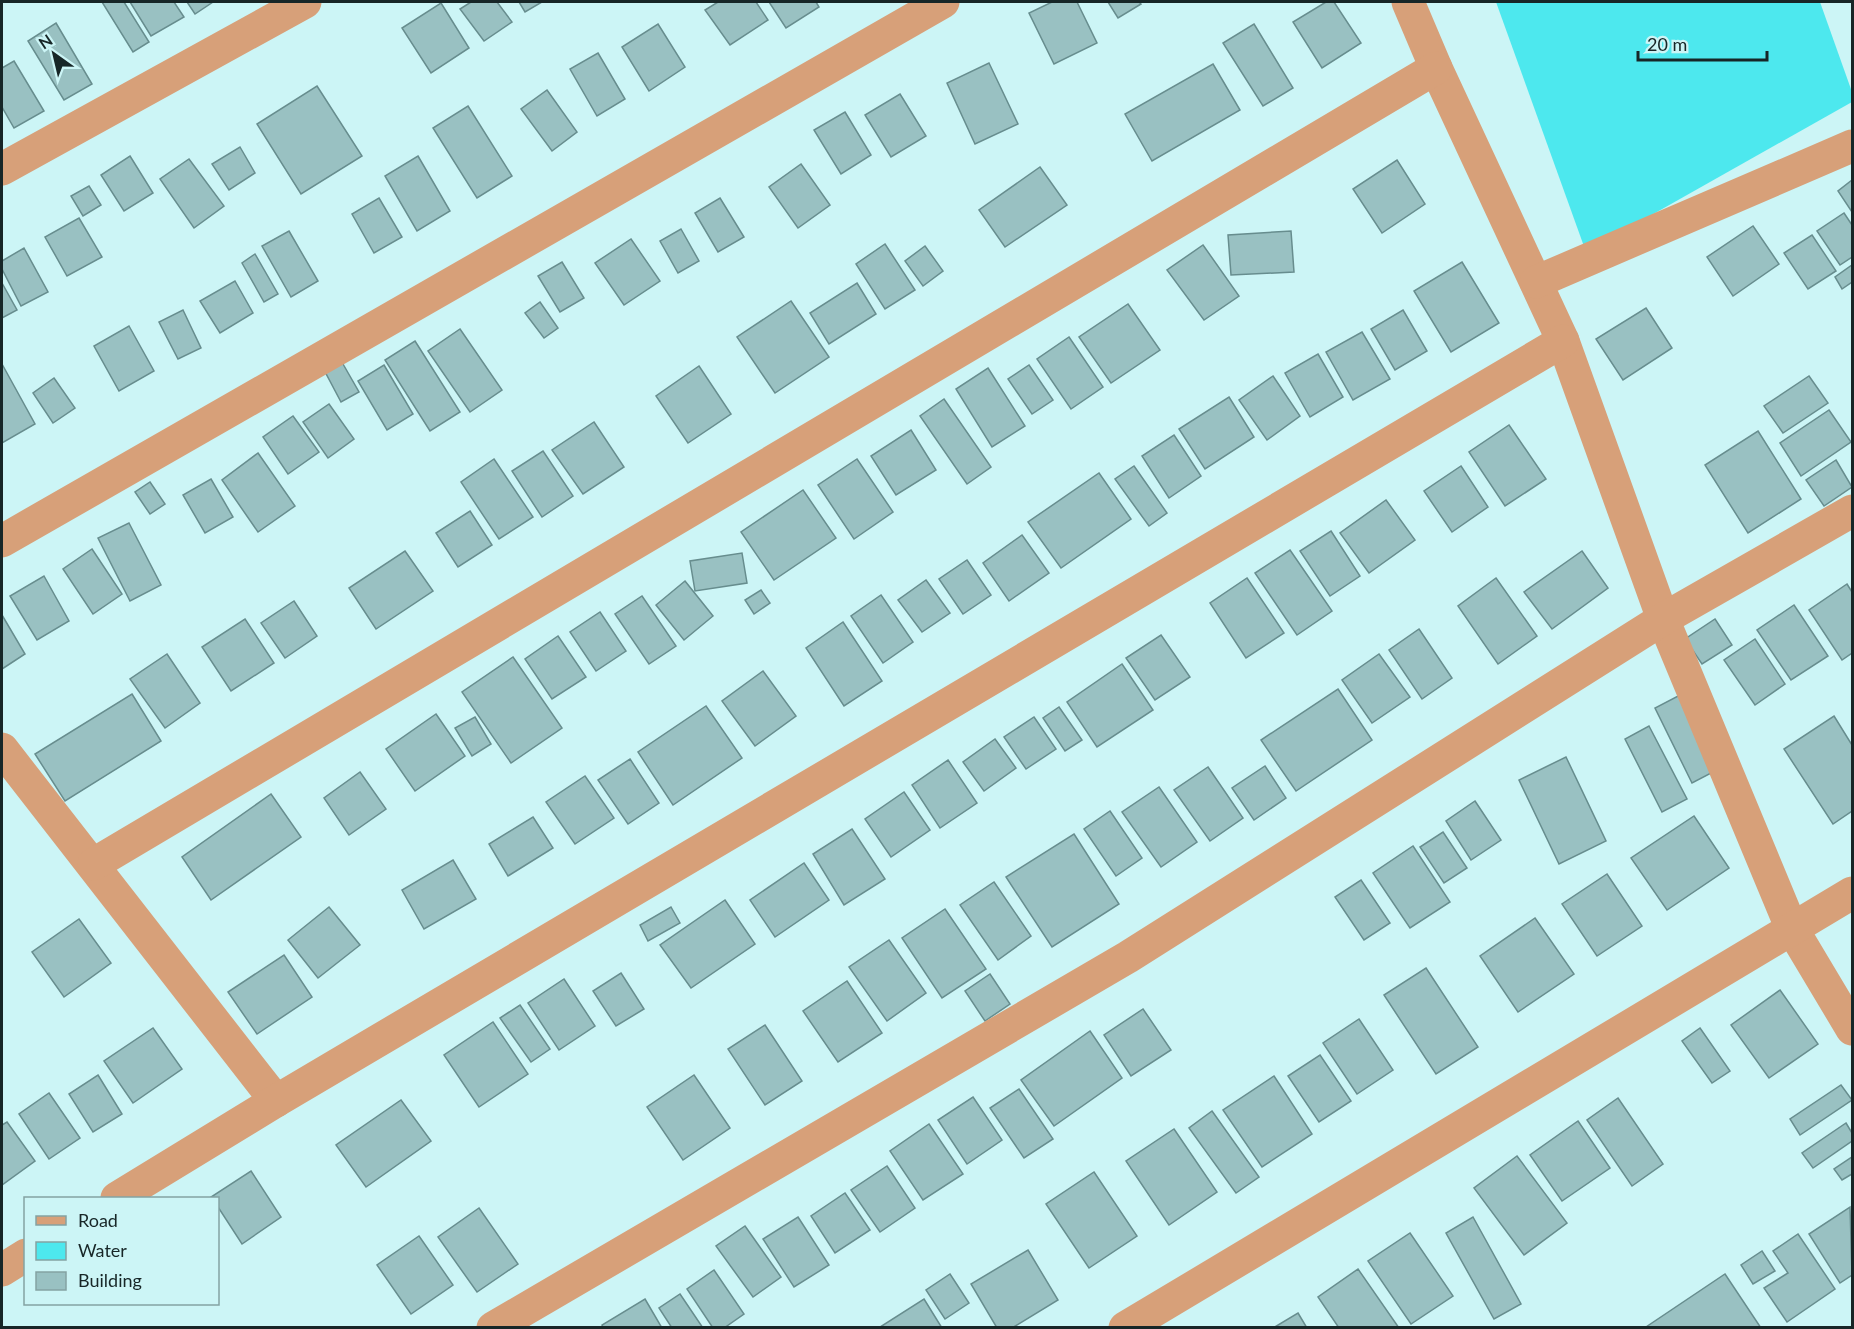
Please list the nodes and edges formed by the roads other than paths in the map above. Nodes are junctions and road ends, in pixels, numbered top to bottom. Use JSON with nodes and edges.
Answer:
{"nodes":[{"id":1,"x":305,"y":2,"type":"edge"},
{"id":2,"x":943,"y":2,"type":"edge"},
{"id":3,"x":1408,"y":2,"type":"edge"},
{"id":4,"x":1436,"y":68,"type":"junction"},
{"id":5,"x":1852,"y":146,"type":"edge"},
{"id":6,"x":2,"y":169,"type":"edge"},
{"id":7,"x":1536,"y":282,"type":"junction"},
{"id":8,"x":1563,"y":341,"type":"junction"},
{"id":9,"x":1852,"y":511,"type":"edge"},
{"id":10,"x":2,"y":541,"type":"edge"},
{"id":11,"x":1663,"y":619,"type":"junction"},
{"id":12,"x":2,"y":749,"type":"edge"},
{"id":13,"x":94,"y":864,"type":"junction"},
{"id":14,"x":1852,"y":893,"type":"edge"},
{"id":15,"x":1791,"y":927,"type":"junction"},
{"id":16,"x":1852,"y":1029,"type":"edge"},
{"id":17,"x":276,"y":1101,"type":"junction"},
{"id":18,"x":119,"y":1197,"type":"edge"},
{"id":19,"x":24,"y":1256,"type":"edge"},
{"id":20,"x":2,"y":1270,"type":"edge"},
{"id":21,"x":493,"y":1328,"type":"edge"},
{"id":22,"x":1125,"y":1328,"type":"edge"}],
"edges":[{"from":1,"to":6,"type":"street"},
{"from":2,"to":10,"type":"street"},
{"from":3,"to":4,"type":"street"},
{"from":4,"to":7,"type":"street"},
{"from":4,"to":13,"type":"street"},
{"from":5,"to":7,"type":"street"},
{"from":7,"to":8,"type":"street"},
{"from":8,"to":11,"type":"street"},
{"from":8,"to":17,"type":"street"},
{"from":9,"to":11,"type":"street"},
{"from":11,"to":15,"type":"street"},
{"from":11,"to":21,"type":"street"},
{"from":12,"to":13,"type":"street"},
{"from":13,"to":17,"type":"street"},
{"from":14,"to":15,"type":"street"},
{"from":15,"to":16,"type":"street"},
{"from":15,"to":22,"type":"street"},
{"from":17,"to":18,"type":"street"},
{"from":19,"to":20,"type":"street"}]}
